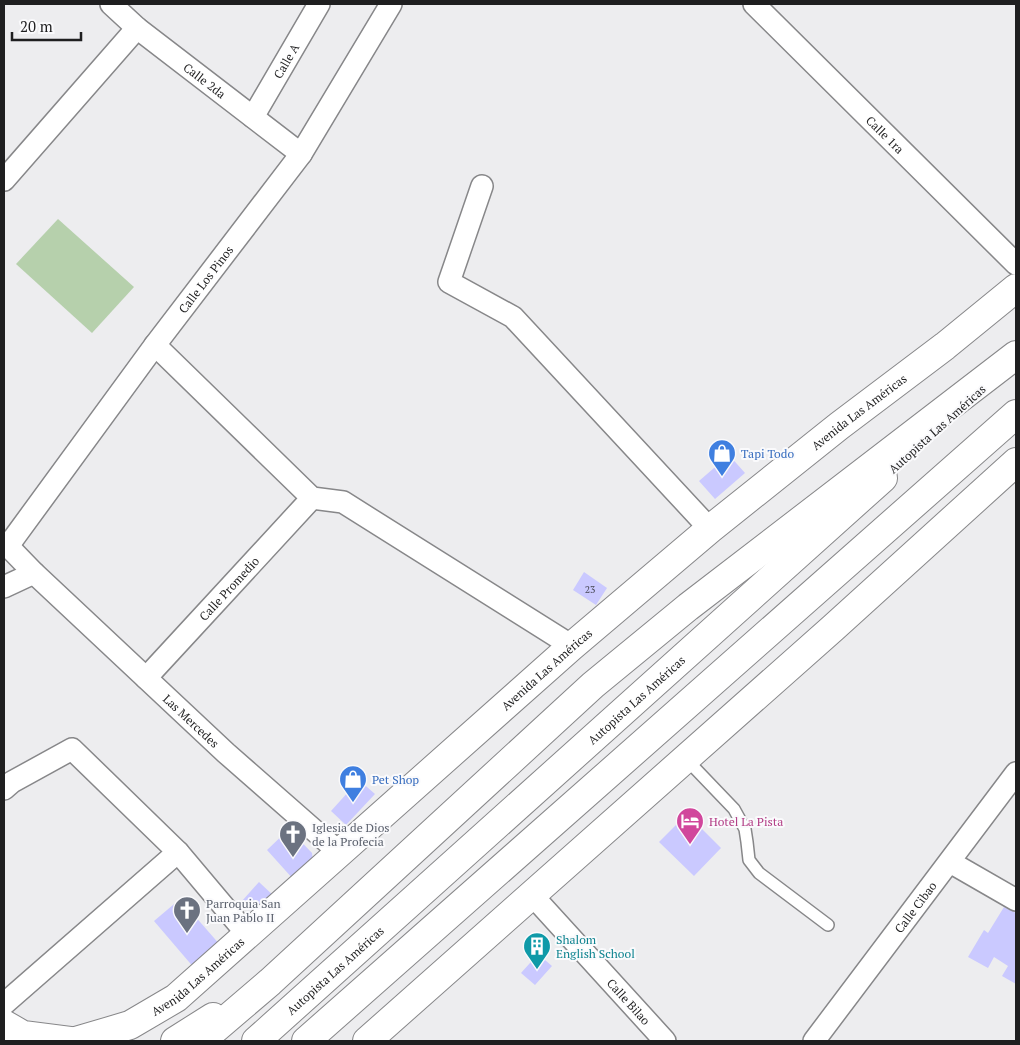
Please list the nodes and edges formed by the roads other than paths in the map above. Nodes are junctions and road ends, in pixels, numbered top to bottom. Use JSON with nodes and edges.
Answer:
{"nodes":[{"id":1,"x":318,"y":4,"type":"edge"},
{"id":2,"x":391,"y":4,"type":"edge"},
{"id":3,"x":754,"y":4,"type":"edge"},
{"id":4,"x":126,"y":13,"type":"edge"},
{"id":5,"x":253,"y":117,"type":"junction"},
{"id":6,"x":301,"y":154,"type":"junction"},
{"id":7,"x":4,"y":180,"type":"edge"},
{"id":8,"x":482,"y":186,"type":"dead end"},
{"id":9,"x":1016,"y":264,"type":"edge"},
{"id":10,"x":1016,"y":288,"type":"edge"},
{"id":11,"x":155,"y":345,"type":"junction"},
{"id":12,"x":1016,"y":357,"type":"edge"},
{"id":13,"x":1016,"y":414,"type":"edge"},
{"id":14,"x":1016,"y":462,"type":"edge"},
{"id":15,"x":312,"y":498,"type":"junction"},
{"id":16,"x":710,"y":528,"type":"junction"},
{"id":17,"x":6,"y":544,"type":"edge"},
{"id":18,"x":40,"y":578,"type":"junction"},
{"id":19,"x":4,"y":586,"type":"edge"},
{"id":20,"x":572,"y":646,"type":"junction"},
{"id":21,"x":146,"y":678,"type":"junction"},
{"id":22,"x":686,"y":759,"type":"junction"},
{"id":23,"x":1016,"y":774,"type":"edge"},
{"id":24,"x":4,"y":789,"type":"edge"},
{"id":25,"x":178,"y":852,"type":"junction"},
{"id":26,"x":340,"y":853,"type":"junction"},
{"id":27,"x":950,"y":862,"type":"junction"},
{"id":28,"x":532,"y":895,"type":"junction"},
{"id":29,"x":1016,"y":900,"type":"edge"},
{"id":30,"x":828,"y":925,"type":"dead end"},
{"id":31,"x":247,"y":934,"type":"junction"},
{"id":32,"x":270,"y":982,"type":"junction"},
{"id":33,"x":4,"y":1004,"type":"edge"},
{"id":34,"x":4,"y":1024,"type":"edge"},
{"id":35,"x":70,"y":1041,"type":"edge"},
{"id":36,"x":76,"y":1041,"type":"edge"},
{"id":37,"x":175,"y":1041,"type":"edge"},
{"id":38,"x":201,"y":1041,"type":"edge"},
{"id":39,"x":256,"y":1041,"type":"edge"},
{"id":40,"x":306,"y":1041,"type":"edge"},
{"id":41,"x":367,"y":1041,"type":"edge"},
{"id":42,"x":665,"y":1041,"type":"edge"},
{"id":43,"x":814,"y":1041,"type":"edge"}],
"edges":[{"from":1,"to":5,"type":"street","name":"Calle A"},
{"from":2,"to":6,"type":"street","name":"Calle Los Pinos"},
{"from":3,"to":9,"type":"street","name":"Calle 1ra"},
{"from":4,"to":5,"type":"street","name":"Calle 2da"},
{"from":4,"to":7,"type":"street"},
{"from":5,"to":6,"type":"street","name":"Calle 2da"},
{"from":6,"to":11,"type":"street","name":"Calle Los Pinos"},
{"from":8,"to":16,"type":"street"},
{"from":10,"to":16,"type":"main road","name":"Avenida Las Américas"},
{"from":11,"to":15,"type":"street"},
{"from":11,"to":17,"type":"street","name":"Calle Los Pinos"},
{"from":12,"to":32,"type":"main road"},
{"from":12,"to":39,"type":"main road","name":"Autopista Las Américas"},
{"from":13,"to":40,"type":"main road"},
{"from":14,"to":22,"type":"main road"},
{"from":15,"to":20,"type":"street"},
{"from":15,"to":21,"type":"street","name":"Calle Promedio"},
{"from":16,"to":20,"type":"main road","name":"Avenida Las Américas"},
{"from":17,"to":18,"type":"street","name":"Las Mercedes"},
{"from":18,"to":19,"type":"street"},
{"from":18,"to":21,"type":"street","name":"Las Mercedes"},
{"from":20,"to":26,"type":"main road","name":"Avenida Las Américas"},
{"from":21,"to":26,"type":"street","name":"Las Mercedes"},
{"from":22,"to":28,"type":"main road"},
{"from":22,"to":30,"type":"lane"},
{"from":23,"to":27,"type":"street","name":"Calle Cibao"},
{"from":24,"to":25,"type":"street"},
{"from":25,"to":31,"type":"street"},
{"from":25,"to":33,"type":"street"},
{"from":26,"to":31,"type":"main road","name":"Avenida Las Américas"},
{"from":27,"to":29,"type":"street"},
{"from":27,"to":43,"type":"street","name":"Calle Cibao"},
{"from":28,"to":41,"type":"main road"},
{"from":28,"to":42,"type":"street","name":"Calle Bilao"},
{"from":31,"to":36,"type":"main road","name":"Avenida Las Américas"},
{"from":32,"to":37,"type":"main road"},
{"from":32,"to":38,"type":"main road"},
{"from":34,"to":35,"type":"main road"}]}
